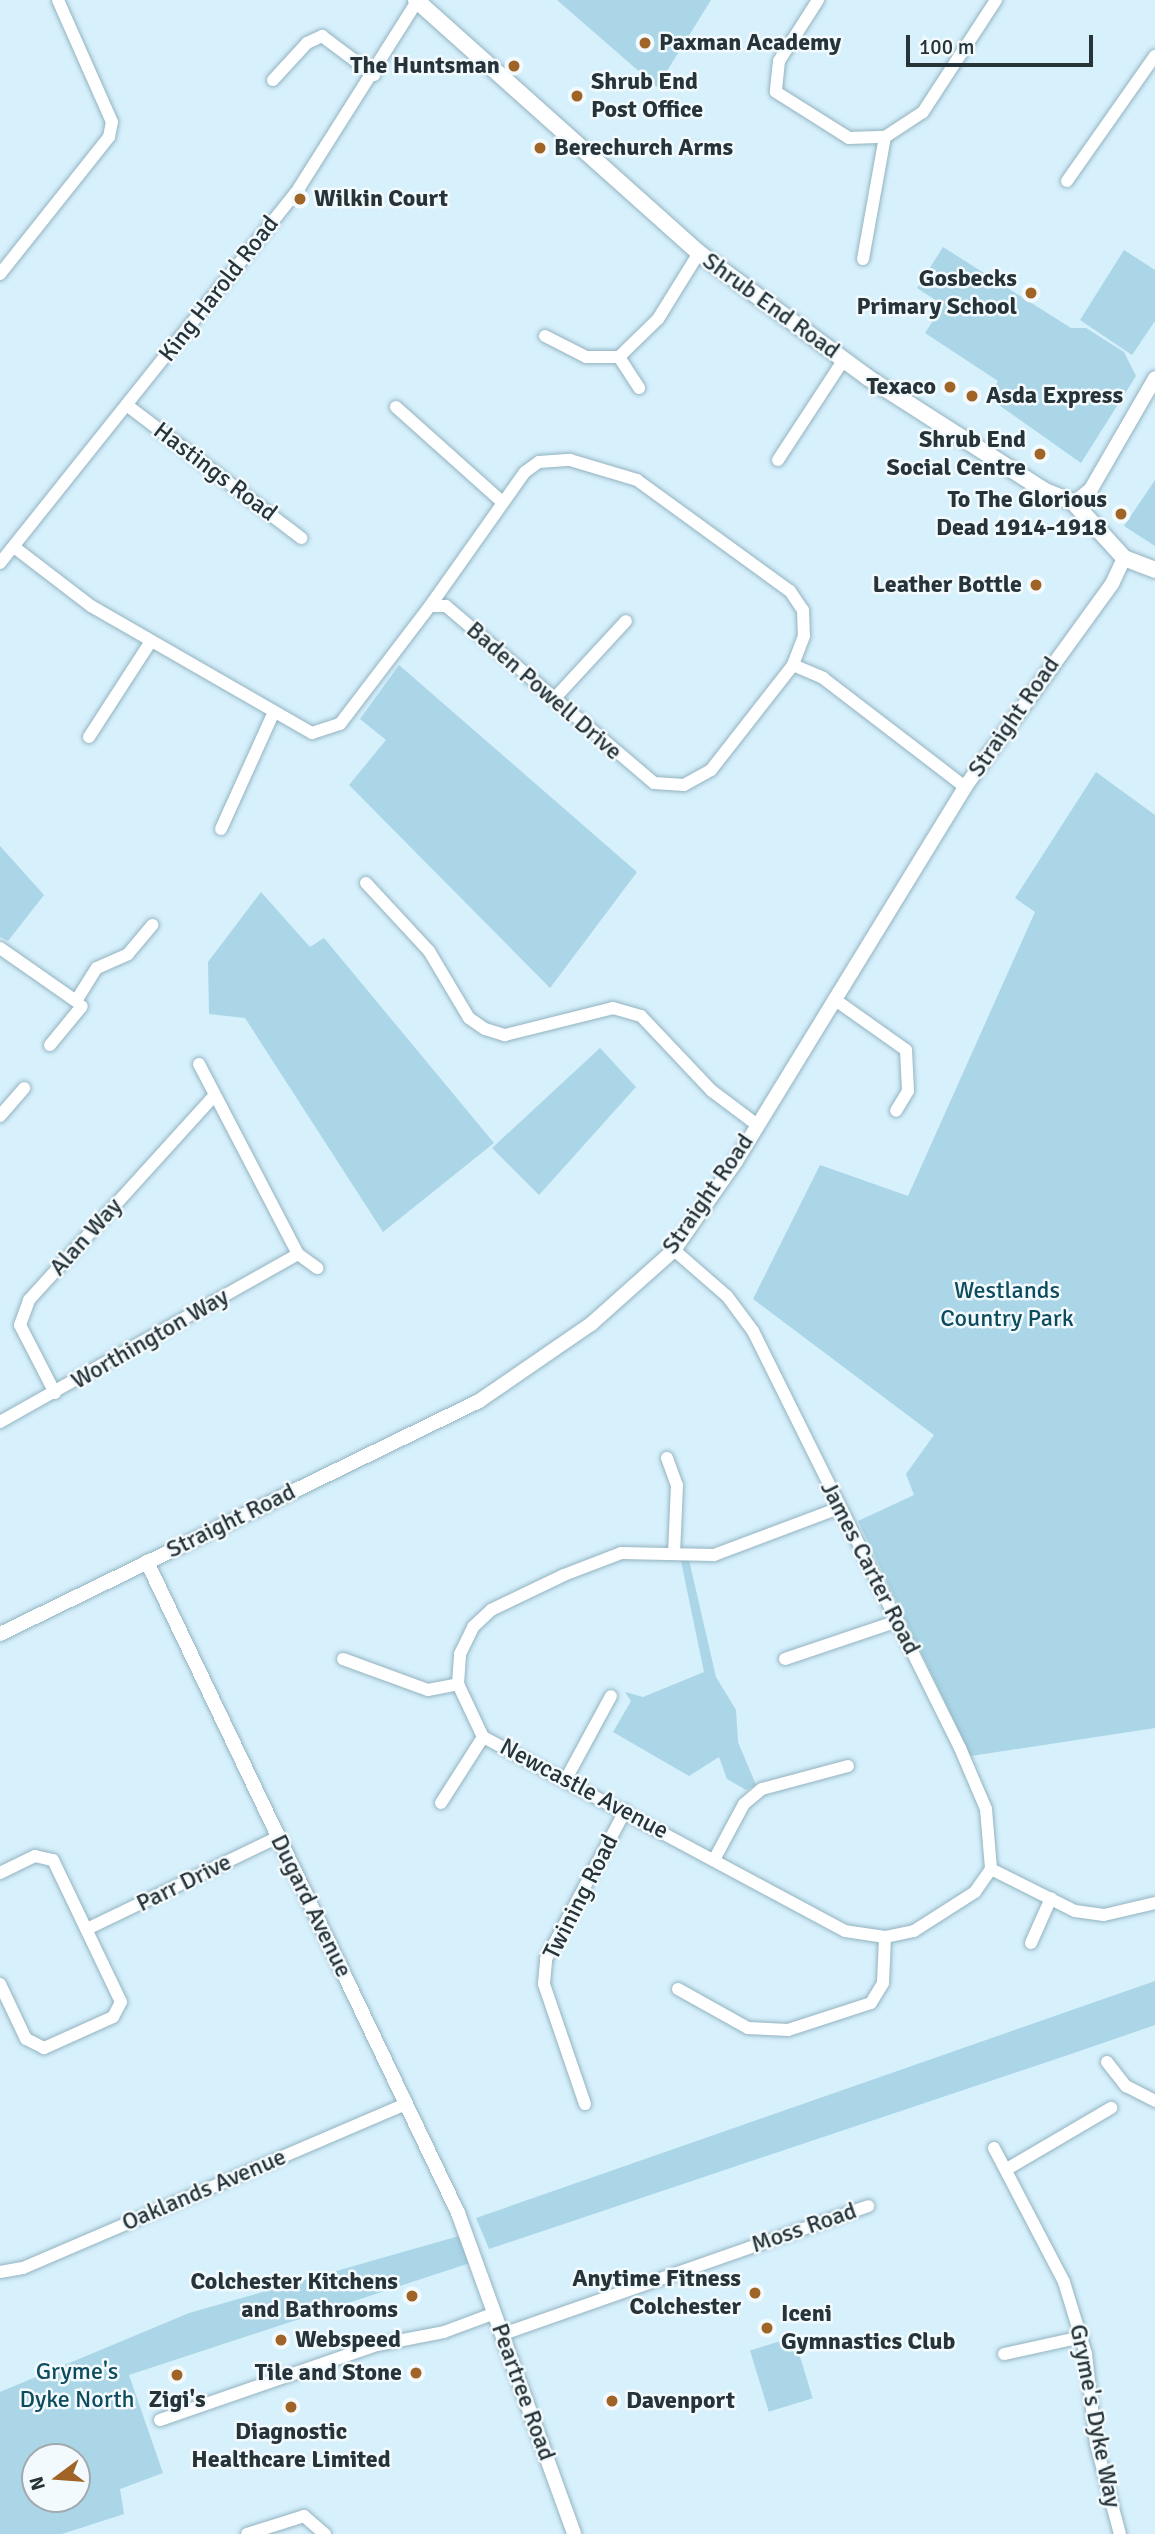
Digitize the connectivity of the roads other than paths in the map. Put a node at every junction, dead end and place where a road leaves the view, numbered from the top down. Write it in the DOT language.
graph roads {
  1 [pos="58,0"];
  2 [pos="416,0"];
  3 [pos="818,0"];
  4 [pos="996,0"];
  5 [pos="1155,57"];
  6 [pos="374,75"];
  7 [pos="273,80"];
  8 [pos="885,137"];
  9 [pos="1067,181"];
  10 [pos="699,253"];
  11 [pos="863,259"];
  12 [pos="0,274"];
  13 [pos="545,336"];
  14 [pos="619,357"];
  15 [pos="844,359"];
  16 [pos="1155,378"];
  17 [pos="639,388"];
  18 [pos="128,406"];
  19 [pos="396,407"];
  20 [pos="778,460"];
  21 [pos="501,501"];
  22 [pos="1074,503"];
  23 [pos="301,538"];
  24 [pos="14,547"];
  25 [pos="1124,558"];
  26 [pos="0,563"];
  27 [pos="1155,570"];
  28 [pos="430,606"];
  29 [pos="626,621"];
  30 [pos="151,640"];
  31 [pos="793,665"];
  32 [pos="554,699"];
  33 [pos="273,714"];
  34 [pos="89,737"];
  35 [pos="965,787"];
  36 [pos="221,829"];
  37 [pos="366,884"];
  38 [pos="152,925"];
  39 [pos="0,948"];
  40 [pos="834,999"];
  41 [pos="82,1007"];
  42 [pos="50,1045"];
  43 [pos="199,1065"];
  44 [pos="24,1088"];
  45 [pos="212,1098"];
  46 [pos="896,1111"];
  47 [pos="0,1116"];
  48 [pos="756,1124"];
  49 [pos="674,1250"];
  50 [pos="298,1254"];
  51 [pos="317,1268"];
  52 [pos="55,1393"];
  53 [pos="0,1422"];
  54 [pos="667,1458"];
  55 [pos="839,1508"];
  56 [pos="674,1553"];
  57 [pos="147,1562"];
  58 [pos="898,1621"];
  59 [pos="0,1634"];
  60 [pos="343,1659"];
  61 [pos="785,1659"];
  62 [pos="458,1684"];
  63 [pos="611,1696"];
  64 [pos="483,1737"];
  65 [pos="848,1766"];
  66 [pos="567,1777"];
  67 [pos="441,1803"];
  68 [pos="625,1811"];
  69 [pos="278,1837"];
  70 [pos="715,1858"];
  71 [pos="991,1869"];
  72 [pos="0,1873"];
  73 [pos="1051,1898"];
  74 [pos="1155,1903"];
  75 [pos="89,1928"];
  76 [pos="885,1937"];
  77 [pos="1031,1943"];
  78 [pos="0,1984"];
  79 [pos="678,1989"];
  80 [pos="1107,2062"];
  81 [pos="1155,2101"];
  82 [pos="406,2104"];
  83 [pos="585,2104"];
  84 [pos="1111,2108"];
  85 [pos="994,2148"];
  86 [pos="1007,2169"];
  87 [pos="868,2206"];
  88 [pos="474,2250"];
  89 [pos="0,2272"];
  90 [pos="495,2313"];
  91 [pos="503,2334"];
  92 [pos="1082,2337"];
  93 [pos="1004,2354"];
  94 [pos="160,2420"];
  95 [pos="247,2534"];
  96 [pos="325,2534"];
  97 [pos="574,2534"];
  98 [pos="1120,2534"];
  1 -- 12 [label="street"];
  2 -- 6 [label="street, King Harold Road"];
  2 -- 10 [label="main road, Shrub End Road"];
  3 -- 8 [label="street"];
  4 -- 8 [label="street"];
  5 -- 9 [label="street"];
  6 -- 7 [label="street"];
  6 -- 18 [label="street, King Harold Road"];
  8 -- 11 [label="street"];
  10 -- 14 [label="street"];
  10 -- 15 [label="main road, Shrub End Road"];
  13 -- 14 [label="street"];
  14 -- 17 [label="street"];
  15 -- 20 [label="street"];
  15 -- 22 [label="main road, Shrub End Road"];
  16 -- 22 [label="street"];
  18 -- 23 [label="street, Hastings Road"];
  18 -- 24 [label="street, King Harold Road"];
  19 -- 21 [label="street"];
  21 -- 28 [label="street, Baden Powell Drive"];
  21 -- 31 [label="street, Baden Powell Drive"];
  22 -- 25 [label="main road, Shrub End Road"];
  24 -- 26 [label="street, King Harold Road"];
  24 -- 30 [label="street"];
  25 -- 27 [label="main road, Shrub End Road"];
  25 -- 35 [label="street, Straight Road"];
  28 -- 32 [label="street, Baden Powell Drive"];
  28 -- 33 [label="street"];
  29 -- 32 [label="street"];
  30 -- 33 [label="street"];
  30 -- 34 [label="street"];
  31 -- 32 [label="street, Baden Powell Drive"];
  31 -- 35 [label="street"];
  33 -- 36 [label="street"];
  35 -- 40 [label="street, Straight Road"];
  37 -- 48 [label="street"];
  38 -- 41 [label="street"];
  39 -- 41 [label="street"];
  40 -- 46 [label="street"];
  40 -- 48 [label="street, Straight Road"];
  41 -- 42 [label="street"];
  43 -- 45 [label="street"];
  44 -- 47 [label="street"];
  45 -- 50 [label="street"];
  45 -- 52 [label="street, Alan Way"];
  48 -- 49 [label="street, Straight Road"];
  49 -- 55 [label="street, James Carter Road"];
  49 -- 57 [label="street, Straight Road"];
  50 -- 51 [label="street"];
  50 -- 52 [label="street, Worthington Way"];
  52 -- 53 [label="street, Worthington Way"];
  54 -- 56 [label="street"];
  55 -- 56 [label="street"];
  55 -- 58 [label="street, James Carter Road"];
  56 -- 62 [label="street"];
  57 -- 59 [label="street, Straight Road"];
  57 -- 69 [label="street, Dugard Avenue"];
  58 -- 61 [label="street"];
  58 -- 71 [label="street, James Carter Road"];
  60 -- 62 [label="street"];
  62 -- 64 [label="street, Newcastle Avenue"];
  63 -- 66 [label="street"];
  64 -- 66 [label="street, Newcastle Avenue"];
  64 -- 67 [label="street"];
  65 -- 70 [label="street"];
  66 -- 68 [label="street, Newcastle Avenue"];
  68 -- 70 [label="street, Newcastle Avenue"];
  68 -- 83 [label="street, Twining Road"];
  69 -- 75 [label="street, Parr Drive"];
  69 -- 82 [label="street, Dugard Avenue"];
  70 -- 76 [label="street, Newcastle Avenue"];
  71 -- 73 [label="street"];
  71 -- 76 [label="street, Newcastle Avenue"];
  72 -- 75 [label="street"];
  73 -- 74 [label="street"];
  73 -- 77 [label="street"];
  75 -- 78 [label="street"];
  76 -- 79 [label="street"];
  80 -- 81 [label="street"];
  82 -- 88 [label="street, Dugard Avenue"];
  82 -- 89 [label="street, Oaklands Avenue"];
  84 -- 86 [label="street"];
  85 -- 86 [label="street, Gryme's Dyke Way"];
  86 -- 92 [label="street, Gryme's Dyke Way"];
  87 -- 91 [label="street, Moss Road"];
  88 -- 90 [label="street, Peartree Road"];
  90 -- 91 [label="street, Peartree Road"];
  90 -- 94 [label="street"];
  91 -- 97 [label="street, Peartree Road"];
  92 -- 93 [label="street"];
  92 -- 98 [label="street, Gryme's Dyke Way"];
  95 -- 96 [label="street"];
}
